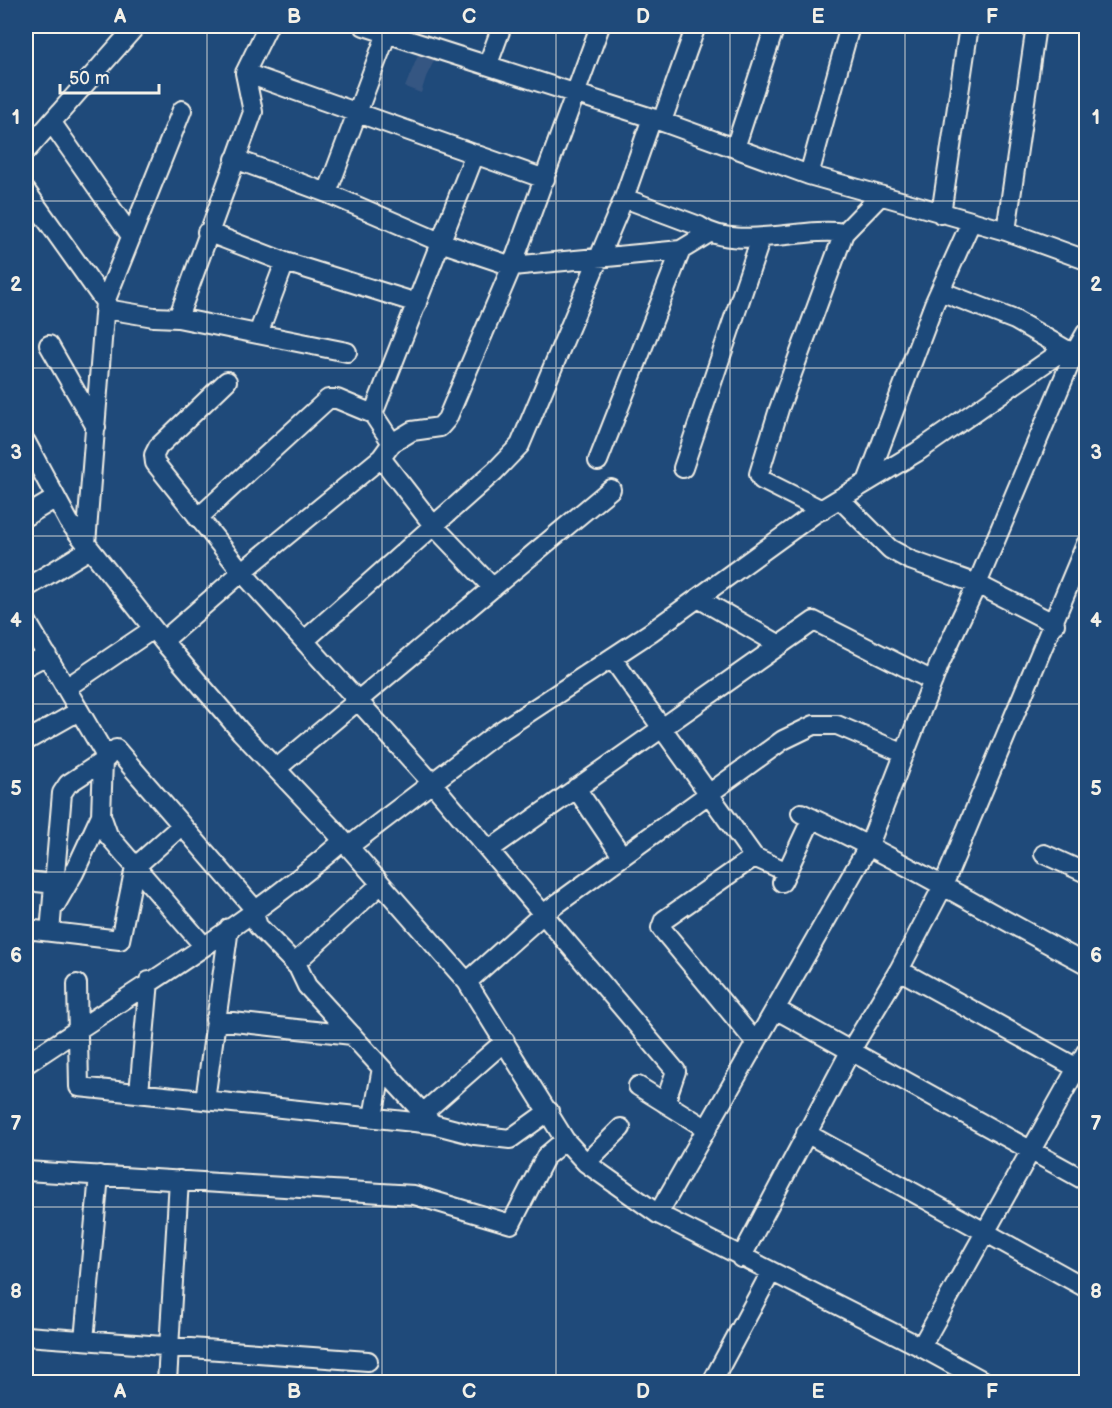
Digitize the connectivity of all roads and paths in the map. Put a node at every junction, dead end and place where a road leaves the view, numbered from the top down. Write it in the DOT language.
graph roads {
  1 [pos="136,26"];
  2 [pos="268,26"];
  3 [pos="364,26"];
  4 [pos="502,26"];
  5 [pos="600,26"];
  6 [pos="696,26"];
  7 [pos="775,26"];
  8 [pos="850,26"];
  9 [pos="969,26"];
  10 [pos="1036,26"];
  11 [pos="397,32"];
  12 [pos="488,64"];
  13 [pos="245,73"];
  14 [pos="577,93"];
  15 [pos="182,110"];
  16 [pos="357,111"];
  17 [pos="657,120"];
  18 [pos="52,123"];
  19 [pos="735,148"];
  20 [pos="26,151"];
  21 [pos="474,154"];
  22 [pos="235,159"];
  23 [pos="809,175"];
  24 [pos="545,179"];
  25 [pos="26,191"];
  26 [pos="327,193"];
  27 [pos="880,196"];
  28 [pos="624,198"];
  29 [pos="941,214"];
  30 [pos="971,222"];
  31 [pos="1006,231"];
  32 [pos="207,232"];
  33 [pos="709,233"];
  34 [pos="844,233"];
  35 [pos="131,236"];
  36 [pos="761,238"];
  37 [pos="440,243"];
  38 [pos="681,250"];
  39 [pos="599,258"];
  40 [pos="1086,261"];
  41 [pos="285,262"];
  42 [pos="512,266"];
  43 [pos="940,291"];
  44 [pos="417,303"];
  45 [pos="105,305"];
  46 [pos="178,318"];
  47 [pos="1086,333"];
  48 [pos="258,334"];
  49 [pos="49,345"];
  50 [pos="347,351"];
  51 [pos="1075,354"];
  52 [pos="227,381"];
  53 [pos="373,414"];
  54 [pos="96,427"];
  55 [pos="26,442"];
  56 [pos="392,442"];
  57 [pos="381,458"];
  58 [pos="598,461"];
  59 [pos="683,468"];
  60 [pos="867,482"];
  61 [pos="611,489"];
  62 [pos="56,498"];
  63 [pos="840,499"];
  64 [pos="822,510"];
  65 [pos="26,516"];
  66 [pos="198,518"];
  67 [pos="433,525"];
  68 [pos="1086,544"];
  69 [pos="88,546"];
  70 [pos="243,572"];
  71 [pos="977,584"];
  72 [pos="26,588"];
  73 [pos="493,588"];
  74 [pos="698,598"];
  75 [pos="26,620"];
  76 [pos="1055,624"];
  77 [pos="158,635"];
  78 [pos="304,642"];
  79 [pos="780,645"];
  80 [pos="47,656"];
  81 [pos="612,658"];
  82 [pos="26,666"];
  83 [pos="933,681"];
  84 [pos="66,688"];
  85 [pos="357,701"];
  86 [pos="79,711"];
  87 [pos="661,729"];
  88 [pos="26,741"];
  89 [pos="905,754"];
  90 [pos="105,760"];
  91 [pos="276,769"];
  92 [pos="432,783"];
  93 [pos="576,788"];
  94 [pos="706,794"];
  95 [pos="101,815"];
  96 [pos="182,825"];
  97 [pos="345,844"];
  98 [pos="869,845"];
  99 [pos="489,850"];
  100 [pos="1044,854"];
  101 [pos="622,856"];
  102 [pos="753,857"];
  103 [pos="135,867"];
  104 [pos="1086,873"];
  105 [pos="26,881"];
  106 [pos="56,884"];
  107 [pos="381,884"];
  108 [pos="942,888"];
  109 [pos="53,909"];
  110 [pos="254,912"];
  111 [pos="543,914"];
  112 [pos="229,928"];
  113 [pos="26,929"];
  114 [pos="50,932"];
  115 [pos="203,945"];
  116 [pos="295,963"];
  117 [pos="1086,964"];
  118 [pos="899,970"];
  119 [pos="149,981"];
  120 [pos="467,982"];
  121 [pos="77,984"];
  122 [pos="776,1009"];
  123 [pos="215,1020"];
  124 [pos="78,1029"];
  125 [pos="352,1035"];
  126 [pos="505,1041"];
  127 [pos="756,1043"];
  128 [pos="851,1050"];
  129 [pos="26,1064"];
  130 [pos="1083,1064"];
  131 [pos="382,1068"];
  132 [pos="638,1086"];
  133 [pos="139,1093"];
  134 [pos="205,1100"];
  135 [pos="665,1103"];
  136 [pos="549,1111"];
  137 [pos="373,1118"];
  138 [pos="428,1118"];
  139 [pos="621,1128"];
  140 [pos="707,1129"];
  141 [pos="806,1133"];
  142 [pos="565,1140"];
  143 [pos="1031,1151"];
  144 [pos="586,1163"];
  145 [pos="26,1171"];
  146 [pos="99,1175"];
  147 [pos="179,1180"];
  148 [pos="1086,1181"];
  149 [pos="658,1214"];
  150 [pos="986,1232"];
  151 [pos="741,1258"];
  152 [pos="771,1272"];
  153 [pos="1086,1288"];
  154 [pos="26,1336"];
  155 [pos="84,1340"];
  156 [pos="169,1346"];
  157 [pos="921,1347"];
  158 [pos="368,1360"];
  159 [pos="167,1383"];
  160 [pos="712,1383"];
  161 [pos="985,1383"];
  1 -- 18 [label="street"];
  2 -- 13 [label="street"];
  3 -- 11 [label="street"];
  4 -- 12 [label="street"];
  5 -- 14 [label="street"];
  6 -- 17 [label="street"];
  7 -- 19 [label="street"];
  8 -- 23 [label="street"];
  9 -- 29 [label="street"];
  10 -- 31 [label="street"];
  11 -- 12 [label="street"];
  11 -- 16 [label="street"];
  12 -- 14 [label="street"];
  13 -- 16 [label="street"];
  13 -- 22 [label="street"];
  14 -- 17 [label="street"];
  14 -- 24 [label="street"];
  15 -- 35 [label="street"];
  16 -- 21 [label="street"];
  16 -- 26 [label="street"];
  17 -- 19 [label="street"];
  17 -- 28 [label="street"];
  18 -- 20 [label="street"];
  18 -- 35 [label="street"];
  19 -- 23 [label="street"];
  21 -- 24 [label="street"];
  21 -- 37 [label="street"];
  22 -- 26 [label="street"];
  22 -- 32 [label="street"];
  23 -- 27 [label="street"];
  24 -- 42 [label="street"];
  25 -- 45 [label="street"];
  26 -- 37 [label="street"];
  27 -- 29 [label="street"];
  27 -- 34 [label="street"];
  28 -- 33 [label="street"];
  28 -- 39 [label="street"];
  29 -- 30 [label="street"];
  30 -- 31 [label="street"];
  30 -- 43 [label="street"];
  31 -- 40 [label="street"];
  32 -- 41 [label="street"];
  32 -- 46 [label="street"];
  33 -- 36 [label="street"];
  33 -- 38 [label="street"];
  34 -- 36 [label="street"];
  34 -- 64 [label="street"];
  35 -- 45 [label="street"];
  36 -- 59 [label="street"];
  37 -- 42 [label="street"];
  37 -- 44 [label="street"];
  38 -- 39 [label="street"];
  38 -- 58 [label="street"];
  39 -- 42 [label="street"];
  39 -- 67 [label="street"];
  41 -- 44 [label="street"];
  41 -- 48 [label="street"];
  42 -- 56 [label="street"];
  43 -- 51 [label="street"];
  43 -- 60 [label="street"];
  44 -- 53 [label="street"];
  45 -- 46 [label="street"];
  45 -- 54 [label="street"];
  46 -- 48 [label="street"];
  47 -- 51 [label="street"];
  48 -- 50 [label="street"];
  49 -- 54 [label="street"];
  51 -- 60 [label="street"];
  51 -- 71 [label="street"];
  52 -- 66 [label="street"];
  53 -- 56 [label="street"];
  53 -- 66 [label="street"];
  54 -- 69 [label="street"];
  55 -- 62 [label="street"];
  56 -- 57 [label="street"];
  57 -- 67 [label="street"];
  57 -- 70 [label="street"];
  60 -- 63 [label="street"];
  61 -- 73 [label="street"];
  62 -- 65 [label="street"];
  62 -- 69 [label="street"];
  63 -- 64 [label="street"];
  63 -- 71 [label="street"];
  64 -- 74 [label="street"];
  66 -- 70 [label="street"];
  67 -- 73 [label="street"];
  67 -- 78 [label="street"];
  68 -- 76 [label="street"];
  69 -- 72 [label="street"];
  69 -- 77 [label="street"];
  70 -- 77 [label="street"];
  70 -- 78 [label="street"];
  71 -- 76 [label="street"];
  71 -- 83 [label="street"];
  73 -- 85 [label="street"];
  74 -- 79 [label="street"];
  74 -- 81 [label="street"];
  75 -- 80 [label="street"];
  76 -- 108 [label="street"];
  77 -- 84 [label="street"];
  77 -- 91 [label="street"];
  78 -- 85 [label="street"];
  79 -- 83 [label="street"];
  79 -- 87 [label="street"];
  80 -- 82 [label="street"];
  80 -- 84 [label="street"];
  81 -- 87 [label="street"];
  81 -- 92 [label="street"];
  83 -- 89 [label="street"];
  84 -- 86 [label="street"];
  85 -- 91 [label="street"];
  85 -- 92 [label="street"];
  86 -- 88 [label="street"];
  86 -- 90 [label="street"];
  87 -- 93 [label="street"];
  87 -- 94 [label="street"];
  89 -- 94 [label="street"];
  89 -- 98 [label="street"];
  90 -- 95 [label="street"];
  90 -- 96 [label="street"];
  90 -- 106 [label="street"];
  91 -- 97 [label="street"];
  92 -- 97 [label="street"];
  92 -- 99 [label="street"];
  93 -- 99 [label="street"];
  93 -- 101 [label="street"];
  94 -- 101 [label="street"];
  94 -- 102 [label="street"];
  95 -- 103 [label="street"];
  95 -- 109 [label="street"];
  96 -- 103 [label="street"];
  96 -- 110 [label="street"];
  97 -- 107 [label="street"];
  97 -- 110 [label="street"];
  98 -- 102 [label="street"];
  98 -- 108 [label="street"];
  98 -- 122 [label="street"];
  99 -- 111 [label="street"];
  100 -- 104 [label="street"];
  101 -- 111 [label="street"];
  102 -- 127 [label="street"];
  103 -- 114 [label="street"];
  103 -- 115 [label="street"];
  105 -- 106 [label="street"];
  106 -- 109 [label="street"];
  107 -- 116 [label="street"];
  107 -- 120 [label="street"];
  108 -- 117 [label="street"];
  108 -- 118 [label="street"];
  109 -- 114 [label="street"];
  110 -- 112 [label="street"];
  110 -- 116 [label="street"];
  111 -- 120 [label="street"];
  111 -- 135 [label="street"];
  112 -- 115 [label="street"];
  112 -- 123 [label="street"];
  113 -- 114 [label="street"];
  115 -- 119 [label="street"];
  116 -- 125 [label="street"];
  118 -- 128 [label="street"];
  118 -- 130 [label="street"];
  119 -- 124 [label="street"];
  119 -- 133 [label="street"];
  120 -- 126 [label="street"];
  121 -- 124 [label="street"];
  122 -- 127 [label="street"];
  122 -- 128 [label="street"];
  123 -- 125 [label="street"];
  123 -- 134 [label="street"];
  124 -- 129 [label="street"];
  124 -- 133 [label="street"];
  125 -- 131 [label="street"];
  126 -- 136 [label="street"];
  126 -- 138 [label="street"];
  127 -- 140 [label="street"];
  128 -- 141 [label="street"];
  128 -- 143 [label="street"];
  130 -- 143 [label="street"];
  131 -- 137 [label="street"];
  131 -- 138 [label="street"];
  132 -- 135 [label="street"];
  133 -- 134 [label="street"];
  134 -- 137 [label="street"];
  135 -- 140 [label="street"];
  136 -- 138 [label="street"];
  136 -- 142 [label="street"];
  137 -- 138 [label="street"];
  139 -- 144 [label="street"];
  140 -- 149 [label="street"];
  141 -- 150 [label="street"];
  141 -- 151 [label="street"];
  142 -- 144 [label="street"];
  142 -- 147 [label="street"];
  143 -- 148 [label="street"];
  143 -- 150 [label="street"];
  144 -- 149 [label="street"];
  145 -- 146 [label="street"];
  146 -- 147 [label="street"];
  146 -- 155 [label="street"];
  147 -- 156 [label="street"];
  149 -- 151 [label="street"];
  150 -- 153 [label="street"];
  150 -- 157 [label="street"];
  151 -- 152 [label="street"];
  152 -- 157 [label="street"];
  152 -- 160 [label="street"];
  154 -- 155 [label="street"];
  155 -- 156 [label="street"];
  156 -- 158 [label="street"];
  156 -- 159 [label="street"];
  157 -- 161 [label="street"];
}
